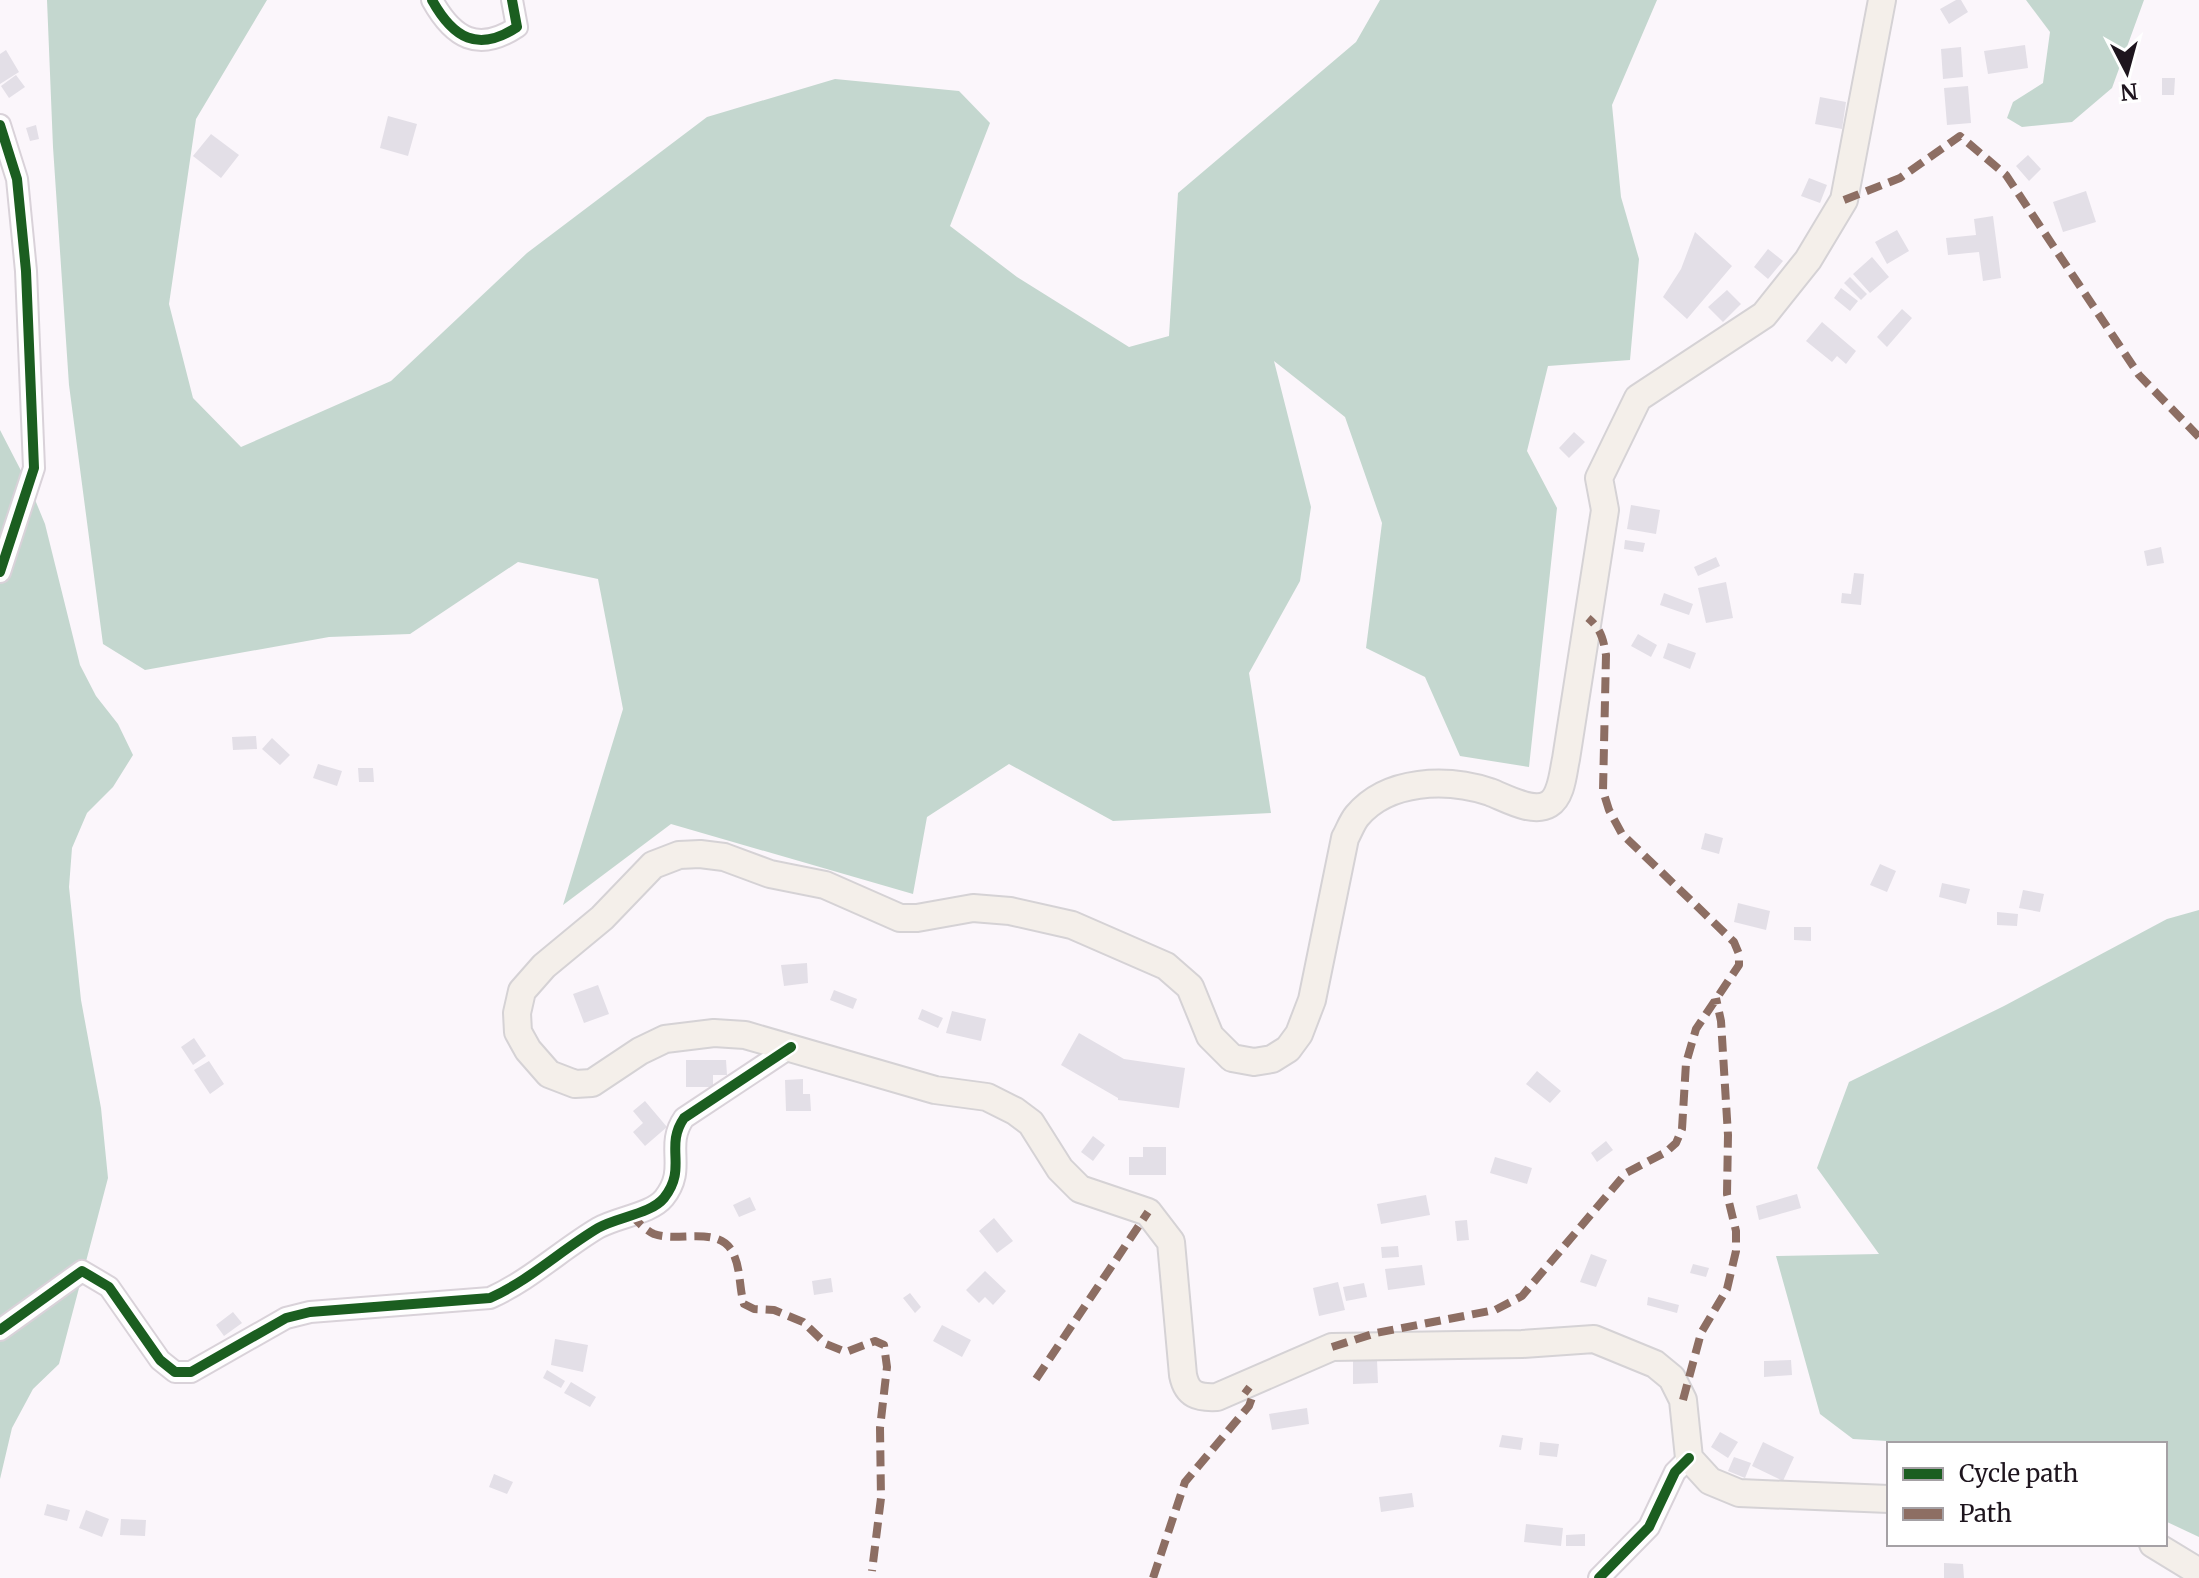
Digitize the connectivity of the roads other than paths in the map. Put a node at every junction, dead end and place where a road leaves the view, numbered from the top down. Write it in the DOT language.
graph roads {
  1 [pos="432,0"];
  2 [pos="512,0"];
  3 [pos="1882,0"];
  4 [pos="0,125"];
  5 [pos="0,572"];
  6 [pos="791,1047"];
  7 [pos="0,1330"];
  8 [pos="1689,1458"];
  9 [pos="1887,1499"];
  10 [pos="2156,1546"];
  11 [pos="2199,1572"];
  12 [pos="1599,1578"];
  1 -- 2 [label="street"];
  3 -- 6 [label="main road"];
  4 -- 5 [label="street"];
  6 -- 7 [label="street"];
  6 -- 8 [label="main road"];
  8 -- 9 [label="main road"];
  8 -- 12 [label="street"];
  10 -- 11 [label="main road"];
}
